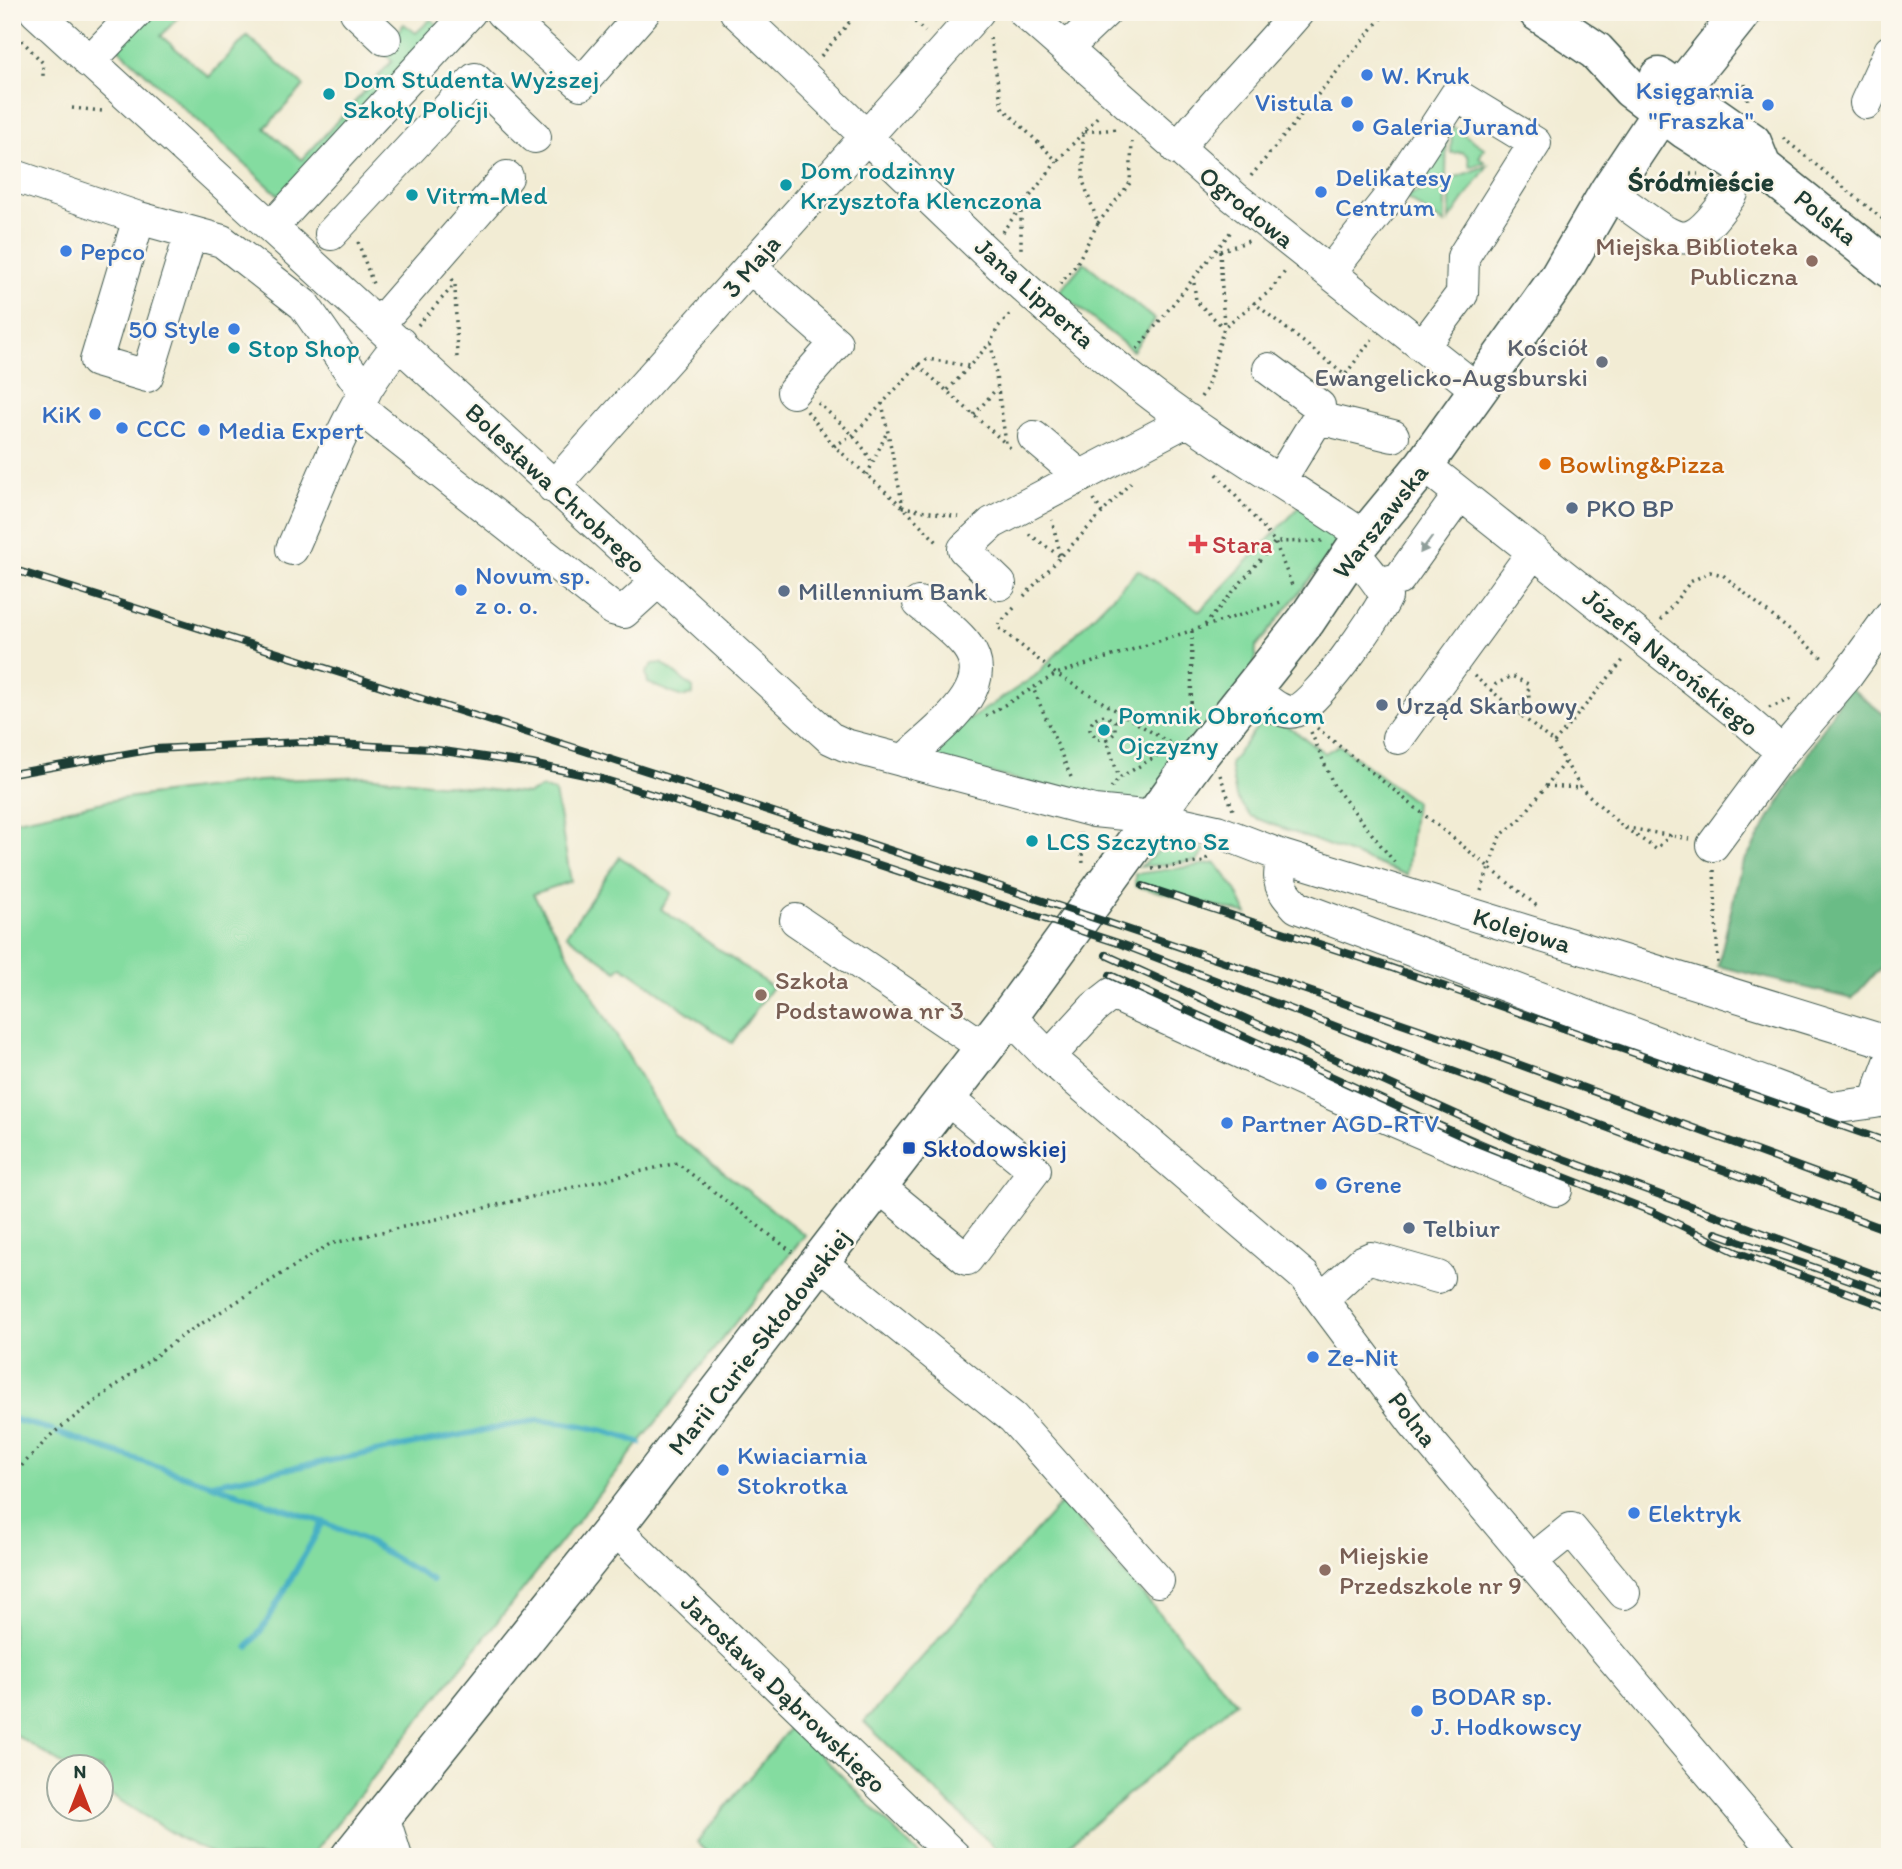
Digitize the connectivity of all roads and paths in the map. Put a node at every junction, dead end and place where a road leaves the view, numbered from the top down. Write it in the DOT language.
graph roads {
  1 [pos="36,12"];
  2 [pos="137,12"];
  3 [pos="356,12"];
  4 [pos="470,12"];
  5 [pos="501,12"];
  6 [pos="644,12"];
  7 [pos="736,12"];
  8 [pos="838,12"];
  9 [pos="858,12"];
  10 [pos="1024,12"];
  11 [pos="1105,12"];
  12 [pos="1298,12"];
  13 [pos="1386,12"];
  14 [pos="1538,12"];
  15 [pos="1758,12"];
  16 [pos="983,19"];
  17 [pos="849,22"];
  18 [pos="1733,24"];
  19 [pos="12,30"];
  20 [pos="385,39"];
  21 [pos="1066,49"];
  22 [pos="1596,51"];
  23 [pos="1890,51"];
  24 [pos="816,61"];
  25 [pos="89,62"];
  26 [pos="1644,67"];
  27 [pos="416,69"];
  28 [pos="43,79"];
  29 [pos="1745,84"];
  30 [pos="1119,95"];
  31 [pos="452,103"];
  32 [pos="1866,103"];
  33 [pos="1682,109"];
  34 [pos="1749,111"];
  35 [pos="1143,127"];
  36 [pos="1083,131"];
  37 [pos="865,136"];
  38 [pos="536,137"];
  39 [pos="1177,149"];
  40 [pos="1772,152"];
  41 [pos="1057,161"];
  42 [pos="12,174"];
  43 [pos="1683,174"];
  44 [pos="1704,174"];
  45 [pos="320,175"];
  46 [pos="507,177"];
  47 [pos="1731,193"];
  48 [pos="1241,202"];
  49 [pos="1021,208"];
  50 [pos="1609,208"];
  51 [pos="139,218"];
  52 [pos="345,218"];
  53 [pos="1098,223"];
  54 [pos="1890,225"];
  55 [pos="272,227"];
  56 [pos="1276,232"];
  57 [pos="191,233"];
  58 [pos="996,239"];
  59 [pos="1217,252"];
  60 [pos="1302,252"];
  61 [pos="1021,255"];
  62 [pos="437,257"];
  63 [pos="750,267"];
  64 [pos="1890,269"];
  65 [pos="1330,272"];
  66 [pos="1194,281"];
  67 [pos="455,284"];
  68 [pos="1253,302"];
  69 [pos="1030,306"];
  70 [pos="387,318"];
  71 [pos="1386,319"];
  72 [pos="1224,327"];
  73 [pos="991,342"];
  74 [pos="1423,346"];
  75 [pos="449,361"];
  76 [pos="918,365"];
  77 [pos="969,366"];
  78 [pos="1121,369"];
  79 [pos="1269,369"];
  80 [pos="998,388"];
  81 [pos="796,389"];
  82 [pos="948,390"];
  83 [pos="1478,390"];
  84 [pos="1153,395"];
  85 [pos="361,399"];
  86 [pos="882,403"];
  87 [pos="974,415"];
  88 [pos="1318,418"];
  89 [pos="1188,420"];
  90 [pos="888,430"];
  91 [pos="853,435"];
  92 [pos="1393,436"];
  93 [pos="1153,437"];
  94 [pos="1018,444"];
  95 [pos="834,446"];
  96 [pos="872,464"];
  97 [pos="1424,465"];
  98 [pos="867,475"];
  99 [pos="1080,476"];
  100 [pos="1136,476"];
  101 [pos="1280,480"];
  102 [pos="552,487"];
  103 [pos="1046,494"];
  104 [pos="1460,494"];
  105 [pos="903,507"];
  106 [pos="998,520"];
  107 [pos="1254,520"];
  108 [pos="1275,542"];
  109 [pos="1349,543"];
  110 [pos="292,549"];
  111 [pos="964,549"];
  112 [pos="1534,551"];
  113 [pos="1061,557"];
  114 [pos="657,582"];
  115 [pos="1381,583"];
  116 [pos="1000,584"];
  117 [pos="919,603"];
  118 [pos="1890,616"];
  119 [pos="1205,626"];
  120 [pos="1192,630"];
  121 [pos="1637,647"];
  122 [pos="1456,660"];
  123 [pos="1056,674"];
  124 [pos="1846,677"];
  125 [pos="1253,689"];
  126 [pos="1491,691"];
  127 [pos="1520,716"];
  128 [pos="1191,720"];
  129 [pos="1398,738"];
  130 [pos="1107,740"];
  131 [pos="1554,743"];
  132 [pos="1782,751"];
  133 [pos="1566,760"];
  134 [pos="904,761"];
  135 [pos="1060,778"];
  136 [pos="1119,778"];
  137 [pos="1546,786"];
  138 [pos="1101,788"];
  139 [pos="1581,788"];
  140 [pos="1154,817"];
  141 [pos="1623,827"];
  142 [pos="1672,834"];
  143 [pos="1713,845"];
  144 [pos="1212,850"];
  145 [pos="1282,856"];
  146 [pos="1398,867"];
  147 [pos="1490,867"];
  148 [pos="1141,870"];
  149 [pos="1478,901"];
  150 [pos="1547,914"];
  151 [pos="796,920"];
  152 [pos="1718,977"];
  153 [pos="1009,1016"];
  154 [pos="1890,1043"];
  155 [pos="985,1048"];
  156 [pos="1049,1057"];
  157 [pos="1890,1062"];
  158 [pos="946,1098"];
  159 [pos="878,1186"];
  160 [pos="1556,1190"];
  161 [pos="809,1259"];
  162 [pos="1438,1277"];
  163 [pos="1323,1298"];
  164 [pos="12,1476"];
  165 [pos="614,1528"];
  166 [pos="1530,1562"];
  167 [pos="1158,1581"];
  168 [pos="1625,1593"];
  169 [pos="383,1816"];
  170 [pos="350,1857"];
  171 [pos="396,1857"];
  172 [pos="955,1857"];
  173 [pos="1781,1857"];
  1 -- 25 [label="street, Bolesława Chrobrego"];
  2 -- 25 [label="street"];
  3 -- 20 [label="street"];
  4 -- 27 [label="street"];
  5 -- 6 [label="street"];
  7 -- 37 [label="street, Jana Lipperta"];
  8 -- 17 [label="path"];
  9 -- 17 [label="path"];
  10 -- 21 [label="street, Ogrodowa"];
  11 -- 21 [label="street"];
  12 -- 39 [label="street"];
  13 -- 48 [label="path"];
  14 -- 22 [label="main road"];
  15 -- 33 [label="main road"];
  16 -- 37 [label="street, 3 Maja"];
  16 -- 41 [label="path"];
  17 -- 24 [label="path"];
  18 -- 26 [label="main road"];
  18 -- 33 [label="main road"];
  19 -- 28 [label="path"];
  21 -- 30 [label="street, Ogrodowa"];
  22 -- 26 [label="main road"];
  22 -- 33 [label="main road"];
  23 -- 32 [label="street"];
  25 -- 55 [label="street, Bolesława Chrobrego"];
  26 -- 33 [label="main road"];
  27 -- 31 [label="street"];
  27 -- 45 [label="street"];
  29 -- 34 [label="path"];
  30 -- 35 [label="street, Ogrodowa"];
  30 -- 36 [label="path"];
  31 -- 38 [label="street"];
  31 -- 52 [label="street"];
  33 -- 40 [label="main road, Polska"];
  33 -- 50 [label="main road, Warszawska"];
  35 -- 36 [label="path"];
  35 -- 39 [label="street, Ogrodowa"];
  35 -- 53 [label="path"];
  36 -- 41 [label="path"];
  36 -- 53 [label="path"];
  37 -- 63 [label="street, 3 Maja"];
  37 -- 69 [label="street, Jana Lipperta"];
  39 -- 48 [label="street, Ogrodowa"];
  40 -- 54 [label="path"];
  40 -- 64 [label="main road, Polska"];
  41 -- 49 [label="path"];
  42 -- 51 [label="street"];
  43 -- 44 [label="path"];
  45 -- 52 [label="street"];
  45 -- 55 [label="street"];
  46 -- 62 [label="street"];
  47 -- 50 [label="street"];
  48 -- 56 [label="street, Ogrodowa"];
  48 -- 59 [label="path"];
  49 -- 58 [label="path"];
  49 -- 61 [label="path"];
  50 -- 83 [label="main road, Warszawska"];
  51 -- 57 [label="street"];
  51 -- 57 [label="street"];
  52 -- 70 [label="path"];
  53 -- 69 [label="path"];
  55 -- 70 [label="street, Bolesława Chrobrego"];
  56 -- 59 [label="path"];
  56 -- 60 [label="street, Ogrodowa"];
  57 -- 85 [label="street"];
  59 -- 66 [label="path"];
  59 -- 72 [label="path"];
  60 -- 65 [label="street, Ogrodowa"];
  60 -- 68 [label="path"];
  62 -- 67 [label="path"];
  62 -- 70 [label="street"];
  63 -- 81 [label="street"];
  63 -- 102 [label="street, 3 Maja"];
  65 -- 71 [label="street, Ogrodowa"];
  65 -- 74 [label="street"];
  66 -- 72 [label="path"];
  66 -- 78 [label="path"];
  67 -- 70 [label="path"];
  67 -- 75 [label="path"];
  68 -- 71 [label="path"];
  68 -- 72 [label="path"];
  69 -- 73 [label="path"];
  69 -- 78 [label="street, Jana Lipperta"];
  70 -- 85 [label="street"];
  70 -- 102 [label="street, Bolesława Chrobrego"];
  71 -- 74 [label="street, Ogrodowa"];
  72 -- 89 [label="path"];
  73 -- 77 [label="path"];
  73 -- 80 [label="path"];
  74 -- 83 [label="street, Ogrodowa"];
  76 -- 77 [label="path"];
  76 -- 82 [label="path"];
  76 -- 86 [label="path"];
  77 -- 82 [label="path"];
  78 -- 84 [label="street, Jana Lipperta"];
  79 -- 88 [label="street"];
  80 -- 87 [label="path"];
  80 -- 94 [label="path"];
  81 -- 91 [label="path"];
  81 -- 95 [label="path"];
  82 -- 87 [label="path"];
  83 -- 97 [label="main road, Warszawska"];
  84 -- 89 [label="street, Jana Lipperta"];
  84 -- 93 [label="street"];
  85 -- 110 [label="street"];
  85 -- 114 [label="street"];
  86 -- 90 [label="path"];
  86 -- 91 [label="path"];
  87 -- 94 [label="path"];
  88 -- 92 [label="street"];
  88 -- 101 [label="street"];
  89 -- 93 [label="street"];
  89 -- 101 [label="street, Jana Lipperta"];
  90 -- 96 [label="path"];
  90 -- 105 [label="path"];
  91 -- 95 [label="path"];
  91 -- 96 [label="path"];
  93 -- 99 [label="street"];
  94 -- 99 [label="street"];
  95 -- 98 [label="path"];
  96 -- 98 [label="path"];
  97 -- 104 [label="street, Józefa Narońskiego"];
  97 -- 109 [label="main road, Warszawska"];
  98 -- 105 [label="path"];
  99 -- 103 [label="street"];
  100 -- 113 [label="path"];
  101 -- 109 [label="street, Jana Lipperta"];
  102 -- 114 [label="street, Bolesława Chrobrego"];
  103 -- 106 [label="street"];
  103 -- 113 [label="path"];
  104 -- 112 [label="street, Józefa Narońskiego"];
  104 -- 115 [label="street, one-way"];
  105 -- 106 [label="path"];
  105 -- 111 [label="path"];
  106 -- 111 [label="street"];
  106 -- 113 [label="path"];
  107 -- 108 [label="path"];
  108 -- 109 [label="path"];
  108 -- 119 [label="path"];
  108 -- 119 [label="path"];
  109 -- 115 [label="street, Jana Lipperta"];
  109 -- 125 [label="main road, Warszawska"];
  111 -- 116 [label="street"];
  112 -- 121 [label="street, Józefa Narońskiego"];
  112 -- 122 [label="street"];
  113 -- 123 [label="path"];
  114 -- 134 [label="street, Bolesława Chrobrego"];
  115 -- 125 [label="street"];
  117 -- 134 [label="street"];
  118 -- 124 [label="street, Józefa Narońskiego"];
  119 -- 120 [label="path"];
  120 -- 123 [label="path"];
  120 -- 128 [label="path"];
  121 -- 124 [label="path"];
  121 -- 131 [label="path"];
  121 -- 132 [label="street, Józefa Narońskiego"];
  122 -- 126 [label="path"];
  122 -- 129 [label="street"];
  123 -- 135 [label="path"];
  123 -- 136 [label="path"];
  124 -- 132 [label="street, Józefa Narońskiego"];
  125 -- 140 [label="main road, Warszawska"];
  126 -- 127 [label="path"];
  126 -- 127 [label="path"];
  127 -- 131 [label="path"];
  130 -- 130 [label="path"];
  130 -- 136 [label="path"];
  131 -- 133 [label="path"];
  132 -- 143 [label="street"];
  133 -- 137 [label="path"];
  133 -- 139 [label="path"];
  134 -- 140 [label="street, Bolesława Chrobrego"];
  136 -- 138 [label="path"];
  137 -- 139 [label="path"];
  137 -- 147 [label="path"];
  139 -- 141 [label="path"];
  140 -- 145 [label="street, Kolejowa"];
  140 -- 153 [label="main road, Marii Curie-Skłodowskiej"];
  141 -- 142 [label="path"];
  141 -- 142 [label="path"];
  142 -- 143 [label="path"];
  143 -- 152 [label="path"];
  144 -- 148 [label="path"];
  145 -- 154 [label="street, Kolejowa"];
  145 -- 157 [label="street"];
  146 -- 147 [label="path"];
  147 -- 149 [label="path"];
  147 -- 150 [label="path"];
  151 -- 155 [label="street"];
  153 -- 155 [label="main road, Marii Curie-Skłodowskiej"];
  153 -- 156 [label="street, Polna"];
  155 -- 158 [label="main road, Marii Curie-Skłodowskiej"];
  156 -- 160 [label="street"];
  156 -- 163 [label="street, Polna"];
  158 -- 159 [label="main road, Marii Curie-Skłodowskiej"];
  158 -- 159 [label="street"];
  159 -- 161 [label="main road, Marii Curie-Skłodowskiej"];
  161 -- 164 [label="path"];
  161 -- 165 [label="main road, Marii Curie-Skłodowskiej"];
  161 -- 167 [label="street"];
  162 -- 163 [label="street"];
  163 -- 166 [label="street, Polna"];
  165 -- 169 [label="main road, Marii Curie-Skłodowskiej"];
  165 -- 172 [label="street, Jarosława Dąbrowskiego"];
  166 -- 168 [label="street"];
  166 -- 173 [label="street, Polna"];
  169 -- 170 [label="main road, Marii Curie-Skłodowskiej"];
  169 -- 171 [label="street"];
}
